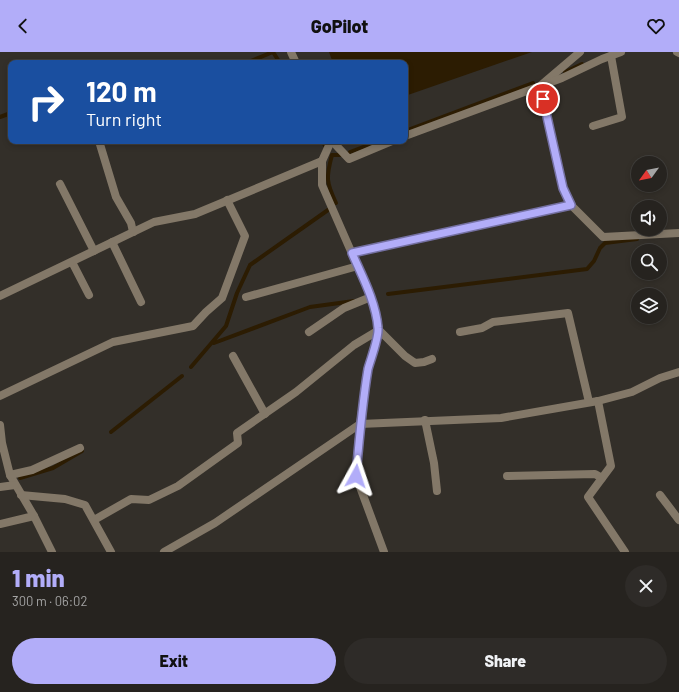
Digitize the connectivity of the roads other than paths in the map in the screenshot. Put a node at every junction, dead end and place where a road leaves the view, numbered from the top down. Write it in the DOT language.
graph roads {
  1 [pos="580,52"];
  2 [pos="621,52"];
  3 [pos="610,56"];
  4 [pos="540,86"];
  5 [pos="593,126"];
  6 [pos="408,135"];
  7 [pos="100,144"];
  8 [pos="385,144"];
  9 [pos="329,145"];
  10 [pos="322,161"];
  11 [pos="60,184"];
  12 [pos="227,200"];
  13 [pos="571,205"];
  14 [pos="133,232"];
  15 [pos="679,233"];
  16 [pos="112,242"];
  17 [pos="94,251"];
  18 [pos="352,253"];
  19 [pos="72,262"];
  20 [pos="358,266"];
  21 [pos="89,295"];
  22 [pos="0,296"];
  23 [pos="246,297"];
  24 [pos="371,297"];
  25 [pos="141,302"];
  26 [pos="379,330"];
  27 [pos="309,332"];
  28 [pos="460,332"];
  29 [pos="233,356"];
  30 [pos="432,359"];
  31 [pos="679,372"];
  32 [pos="0,396"];
  33 [pos="593,401"];
  34 [pos="265,414"];
  35 [pos="425,420"];
  36 [pos="360,424"];
  37 [pos="0,425"];
  38 [pos="80,448"];
  39 [pos="10,475"];
  40 [pos="507,476"];
  41 [pos="602,478"];
  42 [pos="15,485"];
  43 [pos="0,487"];
  44 [pos="437,491"];
  45 [pos="21,495"];
  46 [pos="660,495"];
  47 [pos="34,516"];
  48 [pos="94,520"];
  49 [pos="679,520"];
  50 [pos="0,524"];
  51 [pos="52,552"];
  52 [pos="110,552"];
  53 [pos="164,552"];
  54 [pos="384,552"];
  55 [pos="625,552"];
  1 -- 4 [label="street"];
  2 -- 3 [label="street"];
  3 -- 4 [label="street"];
  3 -- 5 [label="street"];
  4 -- 6 [label="street"];
  4 -- 13 [label="street"];
  7 -- 14 [label="street"];
  8 -- 9 [label="street"];
  9 -- 10 [label="street"];
  10 -- 12 [label="street"];
  10 -- 18 [label="street"];
  11 -- 17 [label="street"];
  12 -- 14 [label="street"];
  12 -- 32 [label="street"];
  13 -- 15 [label="street"];
  13 -- 18 [label="street"];
  14 -- 16 [label="street"];
  16 -- 17 [label="street"];
  16 -- 25 [label="street"];
  17 -- 19 [label="street"];
  18 -- 20 [label="street"];
  19 -- 21 [label="street"];
  19 -- 22 [label="street"];
  20 -- 23 [label="street"];
  20 -- 24 [label="street"];
  24 -- 26 [label="street"];
  24 -- 27 [label="street"];
  26 -- 30 [label="street"];
  26 -- 34 [label="street"];
  26 -- 36 [label="street"];
  28 -- 33 [label="street"];
  29 -- 34 [label="street"];
  31 -- 33 [label="street"];
  33 -- 35 [label="street"];
  33 -- 41 [label="street"];
  34 -- 48 [label="street"];
  35 -- 36 [label="street"];
  35 -- 44 [label="street"];
  36 -- 53 [label="street"];
  36 -- 54 [label="street"];
  37 -- 39 [label="street"];
  38 -- 39 [label="street"];
  39 -- 42 [label="street"];
  40 -- 41 [label="street"];
  41 -- 55 [label="street"];
  42 -- 43 [label="street"];
  42 -- 45 [label="street"];
  45 -- 47 [label="street"];
  45 -- 48 [label="street"];
  46 -- 49 [label="street"];
  47 -- 50 [label="street"];
  47 -- 51 [label="street"];
  48 -- 52 [label="street"];
}
